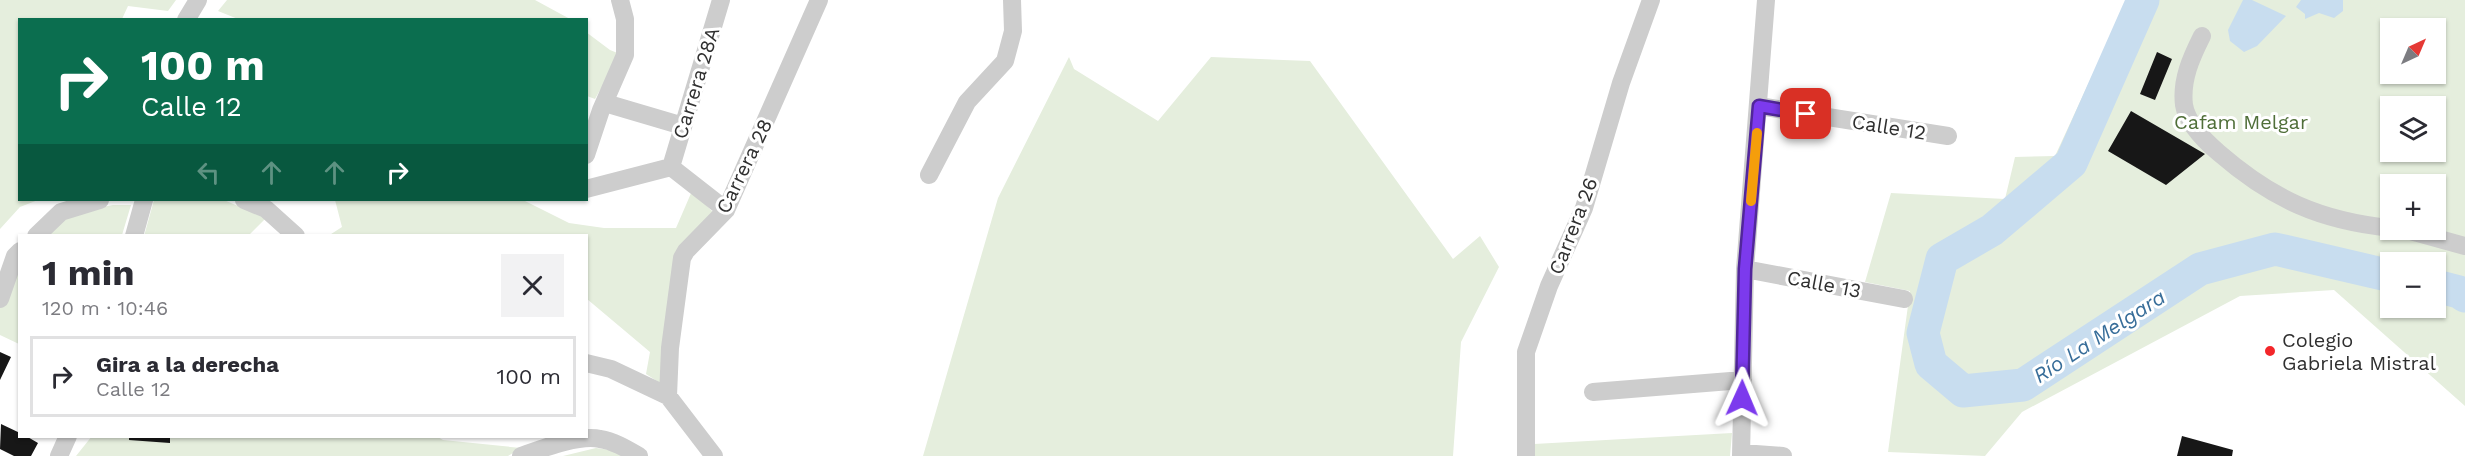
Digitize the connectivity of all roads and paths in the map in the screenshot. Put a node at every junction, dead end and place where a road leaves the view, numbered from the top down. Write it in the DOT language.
graph roads {
  1 [pos="198,0"];
  2 [pos="620,0"];
  3 [pos="721,0"];
  4 [pos="819,0"];
  5 [pos="1012,0"];
  6 [pos="1651,0"];
  7 [pos="1766,0"];
  8 [pos="187,18"];
  9 [pos="2202,36"];
  10 [pos="605,103"];
  11 [pos="1759,106"];
  12 [pos="683,126"];
  13 [pos="1948,136"];
  14 [pos="588,150"];
  15 [pos="671,167"];
  16 [pos="929,175"];
  17 [pos="588,188"];
  18 [pos="97,201"];
  19 [pos="144,201"];
  20 [pos="246,201"];
  21 [pos="726,210"];
  22 [pos="2380,227"];
  23 [pos="38,234"];
  24 [pos="135,234"];
  25 [pos="294,234"];
  26 [pos="2443,240"];
  27 [pos="2465,246"];
  28 [pos="18,253"];
  29 [pos="1745,269"];
  30 [pos="0,299"];
  31 [pos="1904,299"];
  32 [pos="588,363"];
  33 [pos="1743,380"];
  34 [pos="1593,392"];
  35 [pos="668,396"];
  36 [pos="67,438"];
  37 [pos="1741,454"];
  38 [pos="59,456"];
  39 [pos="521,456"];
  40 [pos="639,456"];
  41 [pos="714,456"];
  42 [pos="1526,456"];
  43 [pos="1783,456"];
  1 -- 8 [label="street"];
  2 -- 10 [label="street"];
  3 -- 12 [label="street, Carrera 28A"];
  4 -- 21 [label="street, Carrera 28"];
  5 -- 16 [label="street"];
  6 -- 42 [label="street, Carrera 26"];
  7 -- 11 [label="street"];
  9 -- 22 [label="street"];
  10 -- 12 [label="street"];
  10 -- 14 [label="street"];
  11 -- 13 [label="street, Calle 12"];
  11 -- 29 [label="street"];
  12 -- 15 [label="street, Carrera 28A"];
  15 -- 17 [label="street"];
  15 -- 21 [label="street"];
  18 -- 23 [label="street"];
  19 -- 24 [label="street"];
  20 -- 25 [label="street"];
  21 -- 35 [label="street, Carrera 28"];
  26 -- 27 [label="street"];
  28 -- 30 [label="street"];
  29 -- 31 [label="street, Calle 13"];
  29 -- 33 [label="street"];
  32 -- 35 [label="street"];
  33 -- 34 [label="street"];
  33 -- 37 [label="street"];
  35 -- 41 [label="street"];
  36 -- 38 [label="street"];
  37 -- 43 [label="street"];
  39 -- 40 [label="street"];
}
